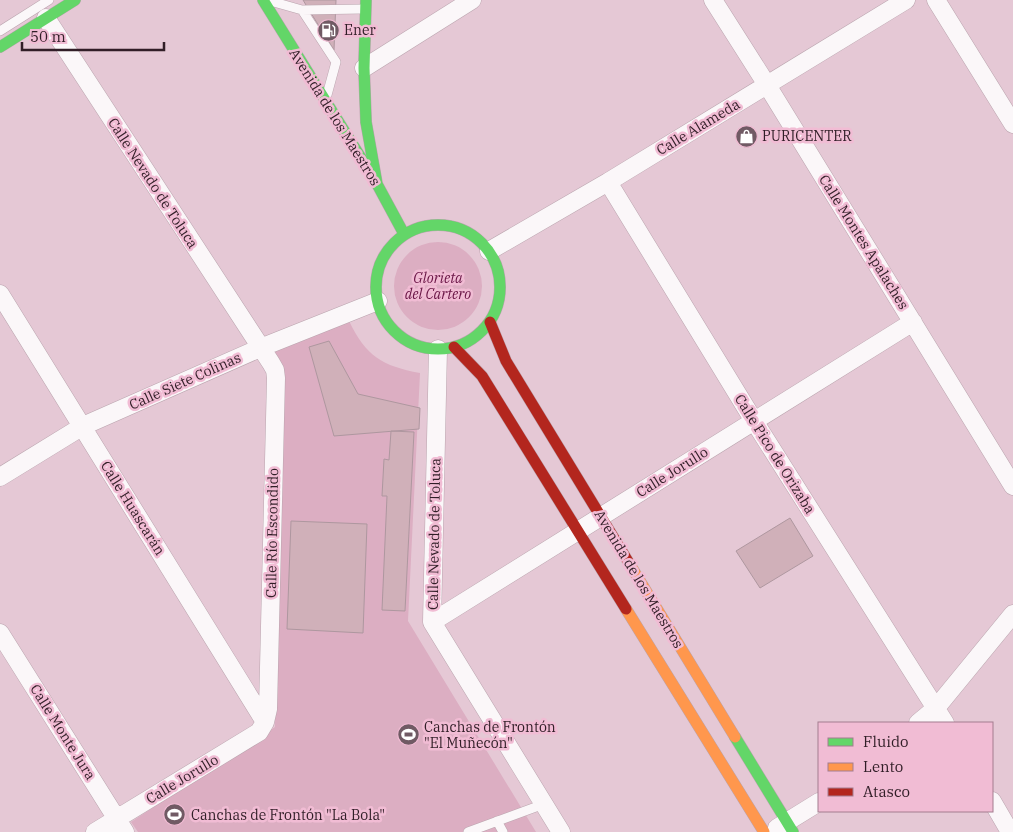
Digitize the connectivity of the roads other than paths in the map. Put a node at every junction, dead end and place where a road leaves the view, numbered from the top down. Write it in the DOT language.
graph roads {
  1 [pos="49,0"];
  2 [pos="75,0"];
  3 [pos="263,0"];
  4 [pos="268,0"];
  5 [pos="472,0"];
  6 [pos="713,0"];
  7 [pos="906,0"];
  8 [pos="936,0"];
  9 [pos="366,4"];
  10 [pos="302,10"];
  11 [pos="46,18"];
  12 [pos="0,31"];
  13 [pos="0,47"];
  14 [pos="364,68"];
  15 [pos="767,85"];
  16 [pos="325,101"];
  17 [pos="1013,124"];
  18 [pos="608,182"];
  19 [pos="377,184"];
  20 [pos="404,234"];
  21 [pos="489,251"];
  22 [pos="0,294"];
  23 [pos="378,301"];
  24 [pos="490,322"];
  25 [pos="912,322"];
  26 [pos="260,348"];
  27 [pos="446,348"];
  28 [pos="754,421"];
  29 [pos="83,426"];
  30 [pos="0,477"];
  31 [pos="1013,486"];
  32 [pos="601,516"];
  33 [pos="578,531"];
  34 [pos="1013,614"];
  35 [pos="432,622"];
  36 [pos="0,633"];
  37 [pos="936,708"];
  38 [pos="265,722"];
  39 [pos="919,722"];
  40 [pos="944,722"];
  41 [pos="818,803"];
  42 [pos="993,803"];
  43 [pos="544,804"];
  44 [pos="497,821"];
  45 [pos="121,825"];
  46 [pos="790,827"];
  47 [pos="95,832"];
  48 [pos="468,832"];
  49 [pos="503,832"];
  50 [pos="561,832"];
  51 [pos="764,832"];
  52 [pos="770,832"];
  53 [pos="1010,832"];
  1 -- 12 [label="lane"];
  2 -- 11 [label="street"];
  3 -- 16 [label="street, Avenida de los Maestros"];
  4 -- 10 [label="lane"];
  5 -- 14 [label="street"];
  6 -- 15 [label="street, Calle Montes Apalaches"];
  7 -- 15 [label="street, Calle Alameda"];
  8 -- 17 [label="street"];
  9 -- 10 [label="lane"];
  9 -- 14 [label="street"];
  10 -- 16 [label="lane"];
  11 -- 13 [label="street"];
  11 -- 26 [label="street, Calle Nevado de Toluca"];
  14 -- 19 [label="street"];
  15 -- 18 [label="street, Calle Alameda"];
  15 -- 25 [label="street, Calle Montes Apalaches"];
  16 -- 19 [label="street, Avenida de los Maestros"];
  18 -- 21 [label="street, Calle Alameda"];
  18 -- 28 [label="street, Calle Pico de Orizaba"];
  19 -- 20 [label="street, Avenida de los Maestros"];
  20 -- 21 [label="street"];
  20 -- 23 [label="street"];
  21 -- 24 [label="street"];
  22 -- 29 [label="street, Calle Huascarán"];
  23 -- 26 [label="street, Calle Siete Colinas"];
  23 -- 27 [label="street"];
  24 -- 27 [label="street"];
  24 -- 32 [label="street, Avenida de los Maestros"];
  25 -- 28 [label="street, Calle Jorullo"];
  25 -- 31 [label="street, Calle Montes Apalaches"];
  26 -- 29 [label="street, Calle Siete Colinas"];
  26 -- 38 [label="street, Calle Río Escondido"];
  27 -- 33 [label="street, Avenida de los Maestros"];
  27 -- 35 [label="street, Calle Nevado de Toluca"];
  28 -- 32 [label="street, Calle Jorullo"];
  28 -- 37 [label="street, Calle Pico de Orizaba"];
  29 -- 30 [label="street, Calle Siete Colinas"];
  29 -- 38 [label="street, Calle Huascarán"];
  32 -- 33 [label="street, Calle Jorullo"];
  32 -- 46 [label="street, Avenida de los Maestros"];
  33 -- 35 [label="street, Calle Jorullo"];
  33 -- 51 [label="street, Avenida de los Maestros"];
  34 -- 37 [label="street"];
  35 -- 43 [label="street, Calle Nevado de Toluca"];
  36 -- 45 [label="street, Calle Monte Jura"];
  37 -- 39 [label="street"];
  37 -- 40 [label="street, Calle Pico de Orizaba"];
  38 -- 45 [label="street, Calle Jorullo"];
  41 -- 46 [label="street"];
  42 -- 53 [label="street"];
  43 -- 44 [label="lane"];
  43 -- 50 [label="street, Calle Nevado de Toluca"];
  44 -- 48 [label="lane"];
  44 -- 49 [label="lane"];
  45 -- 47 [label="street, Calle Jorullo"];
  46 -- 52 [label="street"];
}
